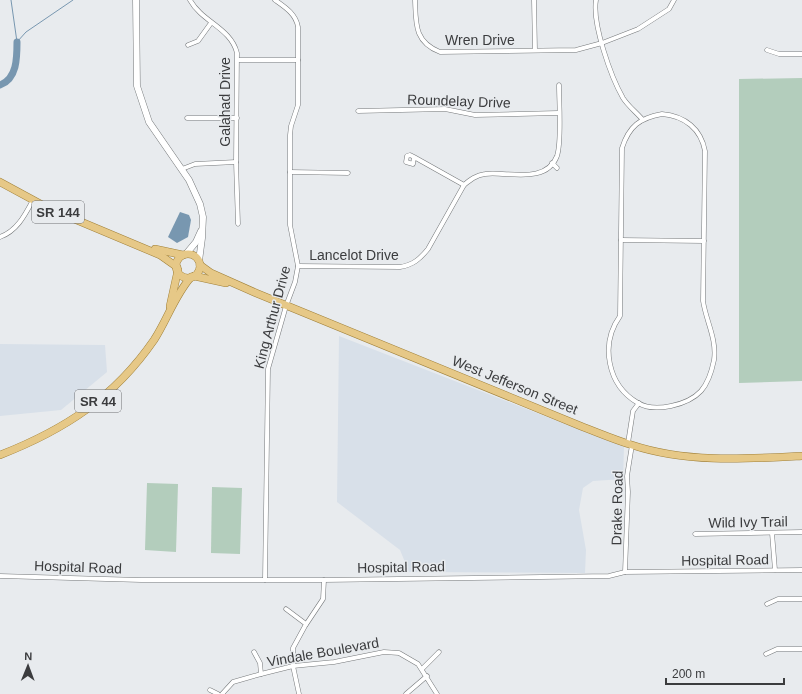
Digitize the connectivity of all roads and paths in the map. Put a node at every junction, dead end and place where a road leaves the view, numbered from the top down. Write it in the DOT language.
graph roads {
  1 [pos="136,0"];
  2 [pos="190,0"];
  3 [pos="276,0"];
  4 [pos="415,0"];
  5 [pos="534,0"];
  6 [pos="596,0"];
  7 [pos="674,0"];
  8 [pos="211,23"];
  9 [pos="602,43"];
  10 [pos="188,45"];
  11 [pos="535,50"];
  12 [pos="767,50"];
  13 [pos="802,54"];
  14 [pos="238,60"];
  15 [pos="298,60"];
  16 [pos="559,85"];
  17 [pos="358,111"];
  18 [pos="558,113"];
  19 [pos="187,118"];
  20 [pos="236,118"];
  21 [pos="642,119"];
  22 [pos="414,157"];
  23 [pos="236,162"];
  24 [pos="552,163"];
  25 [pos="557,168"];
  26 [pos="182,170"];
  27 [pos="290,172"];
  28 [pos="348,172"];
  29 [pos="0,182"];
  30 [pos="464,185"];
  31 [pos="34,200"];
  32 [pos="238,224"];
  33 [pos="201,232"];
  34 [pos="0,237"];
  35 [pos="621,240"];
  36 [pos="704,241"];
  37 [pos="145,247"];
  38 [pos="185,255"];
  39 [pos="200,263"];
  40 [pos="298,266"];
  41 [pos="177,269"];
  42 [pos="192,277"];
  43 [pos="230,283"];
  44 [pos="286,306"];
  45 [pos="168,314"];
  46 [pos="638,403"];
  47 [pos="630,444"];
  48 [pos="0,455"];
  49 [pos="802,456"];
  50 [pos="802,532"];
  51 [pos="772,533"];
  52 [pos="695,534"];
  53 [pos="775,570"];
  54 [pos="802,570"];
  55 [pos="625,572"];
  56 [pos="0,576"];
  57 [pos="266,580"];
  58 [pos="324,580"];
  59 [pos="802,599"];
  60 [pos="767,604"];
  61 [pos="286,609"];
  62 [pos="306,624"];
  63 [pos="802,649"];
  64 [pos="254,652"];
  65 [pos="439,652"];
  66 [pos="766,654"];
  67 [pos="293,666"];
  68 [pos="422,670"];
  69 [pos="261,674"];
  70 [pos="427,676"];
  71 [pos="210,690"];
  72 [pos="218,694"];
  73 [pos="222,694"];
  74 [pos="299,694"];
  75 [pos="406,694"];
  76 [pos="437,694"];
  1 -- 26 [label="street"];
  2 -- 8 [label="street, Galahad Drive"];
  3 -- 15 [label="street, King Arthur Drive"];
  4 -- 11 [label="street, Wren Drive"];
  5 -- 11 [label="street, Wren Drive"];
  6 -- 9 [label="street"];
  7 -- 9 [label="street, Wren Drive"];
  8 -- 10 [label="street"];
  8 -- 14 [label="street, Galahad Drive"];
  9 -- 11 [label="street, Wren Drive"];
  9 -- 21 [label="street"];
  12 -- 13 [label="street"];
  14 -- 15 [label="street"];
  14 -- 20 [label="street, Galahad Drive"];
  15 -- 27 [label="street, King Arthur Drive"];
  16 -- 18 [label="street"];
  17 -- 18 [label="street, Roundelay Drive"];
  18 -- 24 [label="street"];
  19 -- 20 [label="street"];
  20 -- 23 [label="street, Galahad Drive"];
  21 -- 35 [label="street"];
  21 -- 36 [label="street"];
  22 -- 30 [label="street"];
  23 -- 26 [label="street"];
  23 -- 32 [label="street, Galahad Drive"];
  24 -- 25 [label="street"];
  24 -- 30 [label="street"];
  26 -- 33 [label="street"];
  27 -- 28 [label="street"];
  27 -- 40 [label="street, King Arthur Drive"];
  29 -- 31 [label="main road, SR 144"];
  30 -- 40 [label="street, Lancelot Drive"];
  31 -- 34 [label="street"];
  31 -- 37 [label="main road, SR 144"];
  33 -- 38 [label="street"];
  33 -- 39 [label="street"];
  35 -- 36 [label="street"];
  35 -- 46 [label="street"];
  36 -- 46 [label="street"];
  37 -- 38 [label="main road, SR 144"];
  37 -- 41 [label="main road, SR 144"];
  38 -- 39 [label="main road"];
  38 -- 41 [label="main road"];
  39 -- 42 [label="main road"];
  39 -- 43 [label="main road, West Jefferson Street"];
  40 -- 44 [label="street, King Arthur Drive"];
  41 -- 42 [label="main road"];
  41 -- 45 [label="main road, SR 44"];
  42 -- 43 [label="main road, West Jefferson Street"];
  42 -- 45 [label="main road, SR 44"];
  43 -- 44 [label="main road, West Jefferson Street"];
  44 -- 47 [label="main road, West Jefferson Street"];
  44 -- 57 [label="street, King Arthur Drive"];
  45 -- 48 [label="main road, SR 44"];
  46 -- 47 [label="street, Drake Road"];
  47 -- 49 [label="main road, West Jefferson Street"];
  47 -- 55 [label="street, Drake Road"];
  50 -- 51 [label="street, Wild Ivy Trail"];
  51 -- 52 [label="street, Wild Ivy Trail"];
  51 -- 53 [label="street"];
  53 -- 54 [label="street, Hospital Road"];
  53 -- 55 [label="street, Hospital Road"];
  55 -- 58 [label="street, Hospital Road"];
  56 -- 57 [label="street, Hospital Road"];
  57 -- 58 [label="street, Hospital Road"];
  58 -- 62 [label="street"];
  59 -- 60 [label="street"];
  61 -- 62 [label="street"];
  62 -- 67 [label="street"];
  63 -- 66 [label="street"];
  64 -- 69 [label="street"];
  65 -- 68 [label="street"];
  67 -- 68 [label="street, Vindale Boulevard"];
  67 -- 69 [label="street, Vindale Boulevard"];
  67 -- 74 [label="street"];
  68 -- 70 [label="street, Vindale Boulevard"];
  69 -- 73 [label="street, Vindale Boulevard"];
  70 -- 75 [label="street"];
  70 -- 76 [label="street, Vindale Boulevard"];
  71 -- 72 [label="street"];
}
